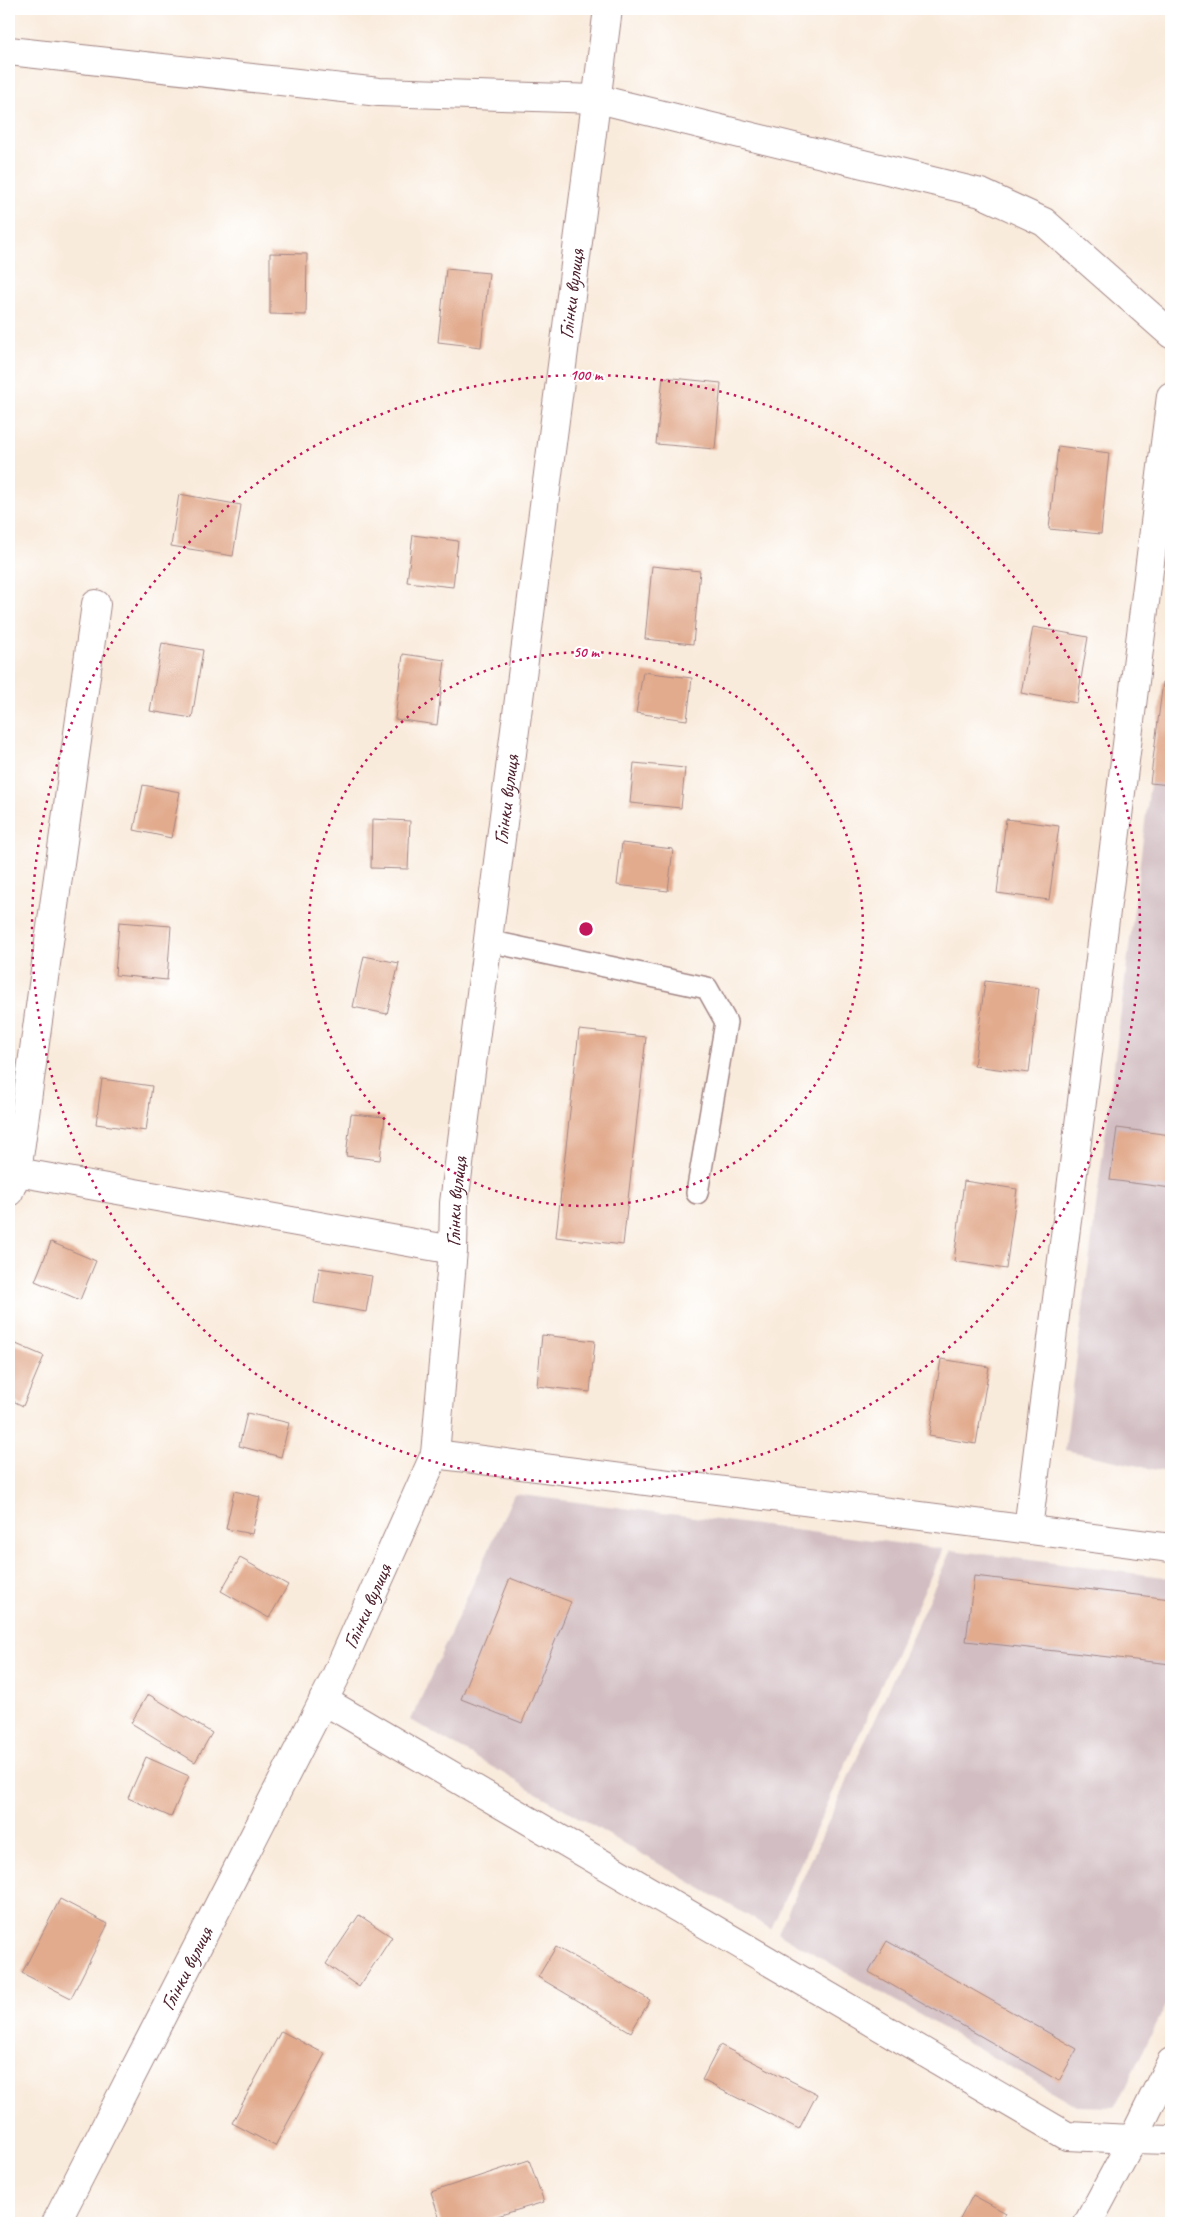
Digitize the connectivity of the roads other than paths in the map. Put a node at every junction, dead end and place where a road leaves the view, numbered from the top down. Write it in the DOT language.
graph roads {
  1 [pos="608,9"];
  2 [pos="9,50"];
  3 [pos="598,99"];
  4 [pos="1171,334"];
  5 [pos="1171,396"];
  6 [pos="96,604"];
  7 [pos="488,941"];
  8 [pos="9,1143"];
  9 [pos="12,1180"];
  10 [pos="697,1192"];
  11 [pos="453,1250"];
  12 [pos="435,1454"];
  13 [pos="1028,1529"];
  14 [pos="1171,1548"];
  15 [pos="323,1700"];
  16 [pos="1171,2062"];
  17 [pos="1133,2139"];
  18 [pos="1171,2140"];
  19 [pos="56,2223"];
  20 [pos="1088,2223"];
  1 -- 3 [label="street, Глінки вулиця"];
  2 -- 3 [label="street"];
  3 -- 4 [label="street"];
  3 -- 7 [label="street, Глінки вулиця"];
  5 -- 13 [label="street"];
  6 -- 9 [label="street"];
  7 -- 10 [label="lane"];
  7 -- 11 [label="street, Глінки вулиця"];
  8 -- 9 [label="street"];
  9 -- 11 [label="street"];
  11 -- 12 [label="street, Глінки вулиця"];
  12 -- 13 [label="street"];
  12 -- 15 [label="street, Глінки вулиця"];
  13 -- 14 [label="street"];
  15 -- 17 [label="street"];
  15 -- 19 [label="street, Глінки вулиця"];
  16 -- 17 [label="street"];
  17 -- 18 [label="street"];
  17 -- 20 [label="street"];
}
